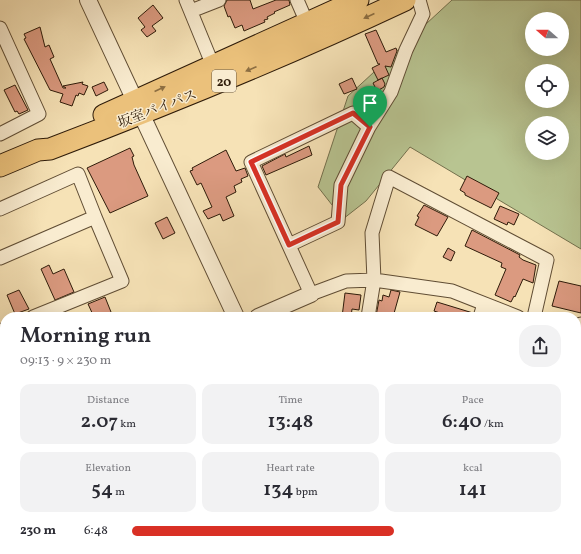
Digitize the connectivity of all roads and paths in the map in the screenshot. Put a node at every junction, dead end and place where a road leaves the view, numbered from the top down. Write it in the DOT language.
graph roads {
  1 [pos="88,0"];
  2 [pos="219,0"];
  3 [pos="298,0"];
  4 [pos="358,0"];
  5 [pos="405,0"];
  6 [pos="419,0"];
  7 [pos="188,6"];
  8 [pos="307,23"];
  9 [pos="0,28"];
  10 [pos="210,56"];
  11 [pos="138,108"];
  12 [pos="370,127"];
  13 [pos="0,134"];
  14 [pos="0,166"];
  15 [pos="0,210"];
  16 [pos="95,217"];
  17 [pos="289,245"];
  18 [pos="0,258"];
  19 [pos="374,280"];
  20 [pos="311,294"];
  21 [pos="484,304"];
  22 [pos="45,312"];
  23 [pos="234,312"];
  24 [pos="270,312"];
  25 [pos="369,312"];
  26 [pos="482,312"];
  27 [pos="505,312"];
  28 [pos="535,312"];
  1 -- 11 [label="street"];
  2 -- 7 [label="street"];
  3 -- 8 [label="street"];
  4 -- 8 [label="highway, 坂室バイパス / 20"];
  5 -- 11 [label="highway, 坂室バイパス / 20, one-way"];
  6 -- 12 [label="street"];
  7 -- 10 [label="street"];
  11 -- 8 [label="highway, 坂室バイパス / 20, one-way"];
  9 -- 13 [label="street"];
  11 -- 14 [label="highway, 坂室バイパス / 20"];
  11 -- 23 [label="street"];
  12 -- 17 [label="street"];
  12 -- 17 [label="street"];
  15 -- 16 [label="street"];
  16 -- 18 [label="street"];
  16 -- 22 [label="street"];
  17 -- 20 [label="street"];
  19 -- 20 [label="street"];
  19 -- 21 [label="street"];
  19 -- 25 [label="street"];
  19 -- 28 [label="street"];
  20 -- 24 [label="street"];
  21 -- 26 [label="street"];
  21 -- 27 [label="street"];
}
